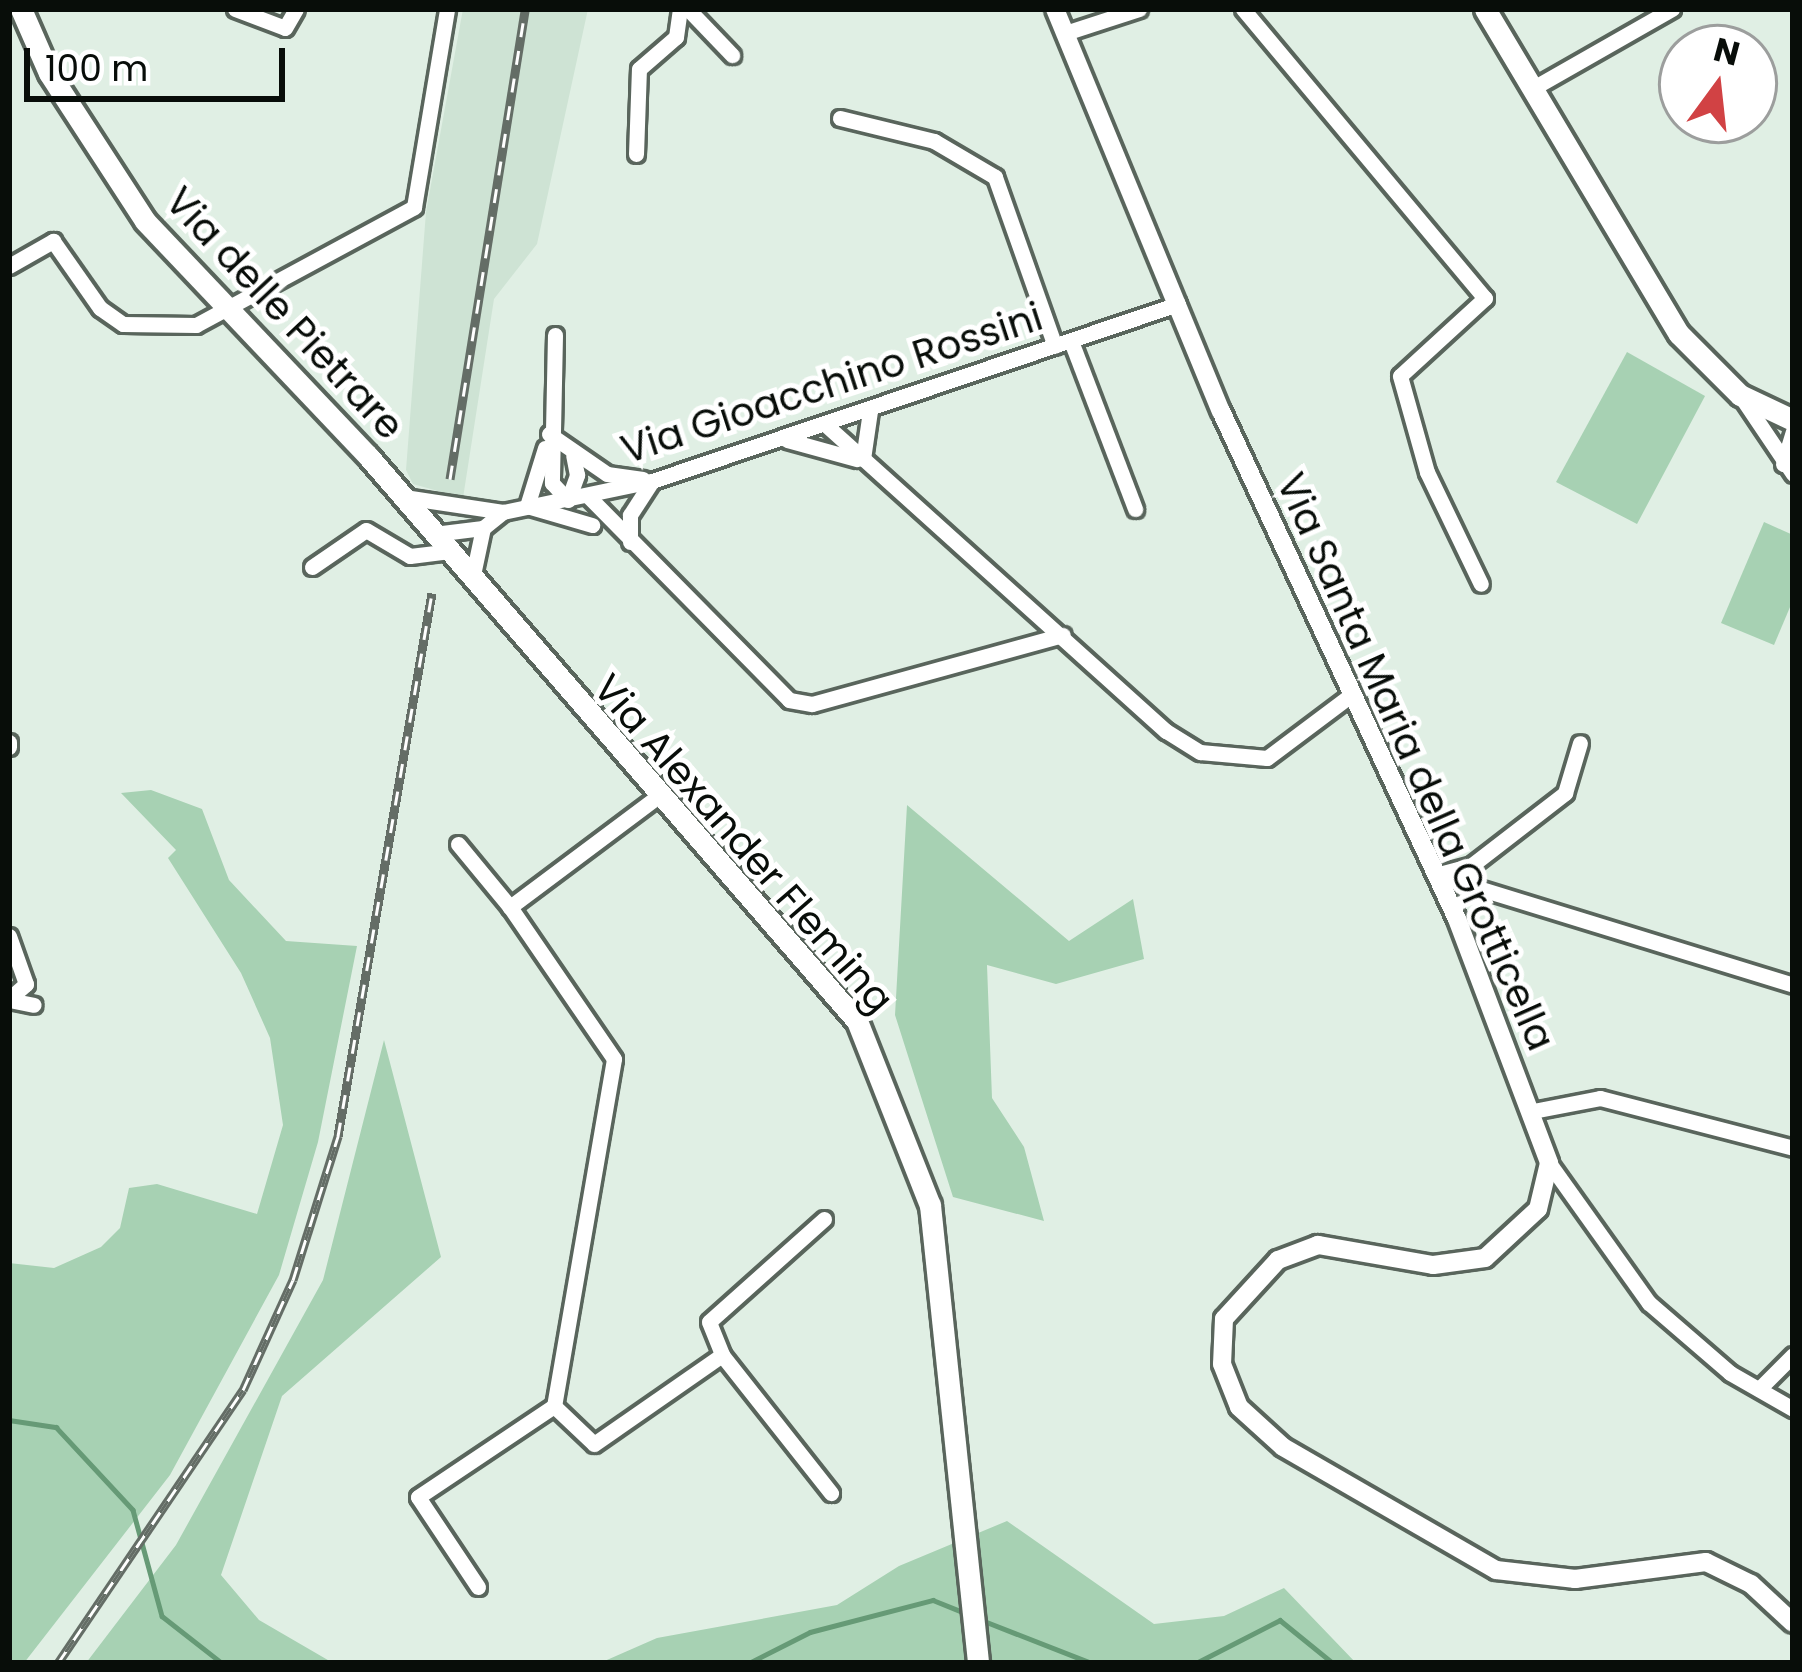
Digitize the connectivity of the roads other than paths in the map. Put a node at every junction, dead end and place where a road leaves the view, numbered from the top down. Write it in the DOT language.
graph roads {
  1 [pos="21,9"];
  2 [pos="235,9"];
  3 [pos="296,9"];
  4 [pos="447,9"];
  5 [pos="684,9"];
  6 [pos="1055,9"];
  7 [pos="1139,9"];
  8 [pos="1243,9"];
  9 [pos="1485,9"];
  10 [pos="1672,9"];
  11 [pos="1064,33"];
  12 [pos="732,56"];
  13 [pos="1535,87"];
  14 [pos="840,118"];
  15 [pos="636,154"];
  16 [pos="9,266"];
  17 [pos="1178,304"];
  18 [pos="230,310"];
  19 [pos="556,334"];
  20 [pos="1063,343"];
  21 [pos="1740,395"];
  22 [pos="870,411"];
  23 [pos="1793,420"];
  24 [pos="826,427"];
  25 [pos="1793,432"];
  26 [pos="549,434"];
  27 [pos="784,440"];
  28 [pos="826,448"];
  29 [pos="573,455"];
  30 [pos="864,462"];
  31 [pos="1788,469"];
  32 [pos="652,481"];
  33 [pos="586,495"];
  34 [pos="404,497"];
  35 [pos="568,500"];
  36 [pos="527,506"];
  37 [pos="1135,509"];
  38 [pos="474,511"];
  39 [pos="503,512"];
  40 [pos="592,525"];
  41 [pos="483,528"];
  42 [pos="441,543"];
  43 [pos="630,545"];
  44 [pos="312,567"];
  45 [pos="1481,584"];
  46 [pos="478,588"];
  47 [pos="1063,635"];
  48 [pos="1351,695"];
  49 [pos="1580,743"];
  50 [pos="657,797"];
  51 [pos="458,844"];
  52 [pos="1436,875"];
  53 [pos="510,908"];
  54 [pos="9,936"];
  55 [pos="1793,985"];
  56 [pos="9,999"];
  57 [pos="34,1005"];
  58 [pos="1533,1111"];
  59 [pos="1793,1148"];
  60 [pos="1549,1163"];
  61 [pos="824,1220"];
  62 [pos="722,1355"];
  63 [pos="1793,1355"];
  64 [pos="1759,1389"];
  65 [pos="554,1406"];
  66 [pos="1793,1409"];
  67 [pos="831,1493"];
  68 [pos="478,1586"];
  69 [pos="1793,1623"];
  70 [pos="978,1663"];
  1 -- 18 [label="main road, Via delle Pietrare"];
  2 -- 3 [label="street"];
  4 -- 18 [label="street"];
  5 -- 12 [label="street"];
  5 -- 15 [label="street"];
  6 -- 11 [label="street, Via Santa Maria della Grotticella"];
  7 -- 11 [label="street"];
  8 -- 45 [label="street"];
  9 -- 13 [label="main road"];
  10 -- 13 [label="street"];
  11 -- 17 [label="street, Via Santa Maria della Grotticella"];
  13 -- 21 [label="main road"];
  14 -- 20 [label="street"];
  16 -- 18 [label="street"];
  17 -- 20 [label="street, Via Gioacchino Rossini"];
  17 -- 48 [label="street, Via Santa Maria della Grotticella"];
  18 -- 34 [label="main road, Via delle Pietrare"];
  19 -- 26 [label="street"];
  20 -- 22 [label="street, Via Gioacchino Rossini"];
  20 -- 37 [label="street"];
  21 -- 23 [label="main road"];
  21 -- 31 [label="street"];
  22 -- 24 [label="street, Via Gioacchino Rossini"];
  22 -- 30 [label="street"];
  24 -- 27 [label="street, Via Gioacchino Rossini"];
  24 -- 28 [label="street"];
  24 -- 30 [label="street"];
  25 -- 31 [label="street"];
  26 -- 29 [label="street"];
  26 -- 35 [label="street"];
  26 -- 36 [label="street"];
  27 -- 28 [label="street"];
  27 -- 32 [label="street, Via Gioacchino Rossini"];
  28 -- 30 [label="street"];
  29 -- 32 [label="street"];
  29 -- 35 [label="street"];
  30 -- 47 [label="street"];
  32 -- 33 [label="street, Via Gioacchino Rossini"];
  32 -- 43 [label="street"];
  33 -- 35 [label="street, Via Gioacchino Rossini"];
  33 -- 40 [label="street"];
  33 -- 43 [label="street"];
  34 -- 38 [label="street"];
  34 -- 42 [label="main road, Via delle Pietrare"];
  35 -- 36 [label="street, Via Gioacchino Rossini"];
  36 -- 39 [label="street, Via Gioacchino Rossini"];
  36 -- 40 [label="street"];
  38 -- 39 [label="street"];
  38 -- 42 [label="street"];
  39 -- 41 [label="street"];
  40 -- 43 [label="street"];
  41 -- 42 [label="street"];
  41 -- 46 [label="street"];
  42 -- 44 [label="street"];
  42 -- 46 [label="main road, Via delle Pietrare"];
  43 -- 47 [label="street"];
  46 -- 50 [label="main road, Via Alexander Fleming"];
  47 -- 48 [label="street"];
  48 -- 52 [label="street, Via Santa Maria della Grotticella"];
  49 -- 52 [label="street"];
  50 -- 53 [label="street"];
  50 -- 70 [label="main road, Via Alexander Fleming"];
  51 -- 53 [label="street"];
  52 -- 55 [label="street"];
  52 -- 58 [label="street, Via Santa Maria della Grotticella"];
  53 -- 65 [label="street"];
  54 -- 56 [label="street"];
  56 -- 57 [label="street"];
  58 -- 59 [label="street"];
  58 -- 60 [label="street, Via Santa Maria della Grotticella"];
  60 -- 64 [label="street"];
  60 -- 69 [label="street"];
  61 -- 62 [label="street"];
  62 -- 65 [label="street"];
  62 -- 67 [label="street"];
  63 -- 64 [label="street"];
  64 -- 66 [label="street"];
  65 -- 68 [label="street"];
}
